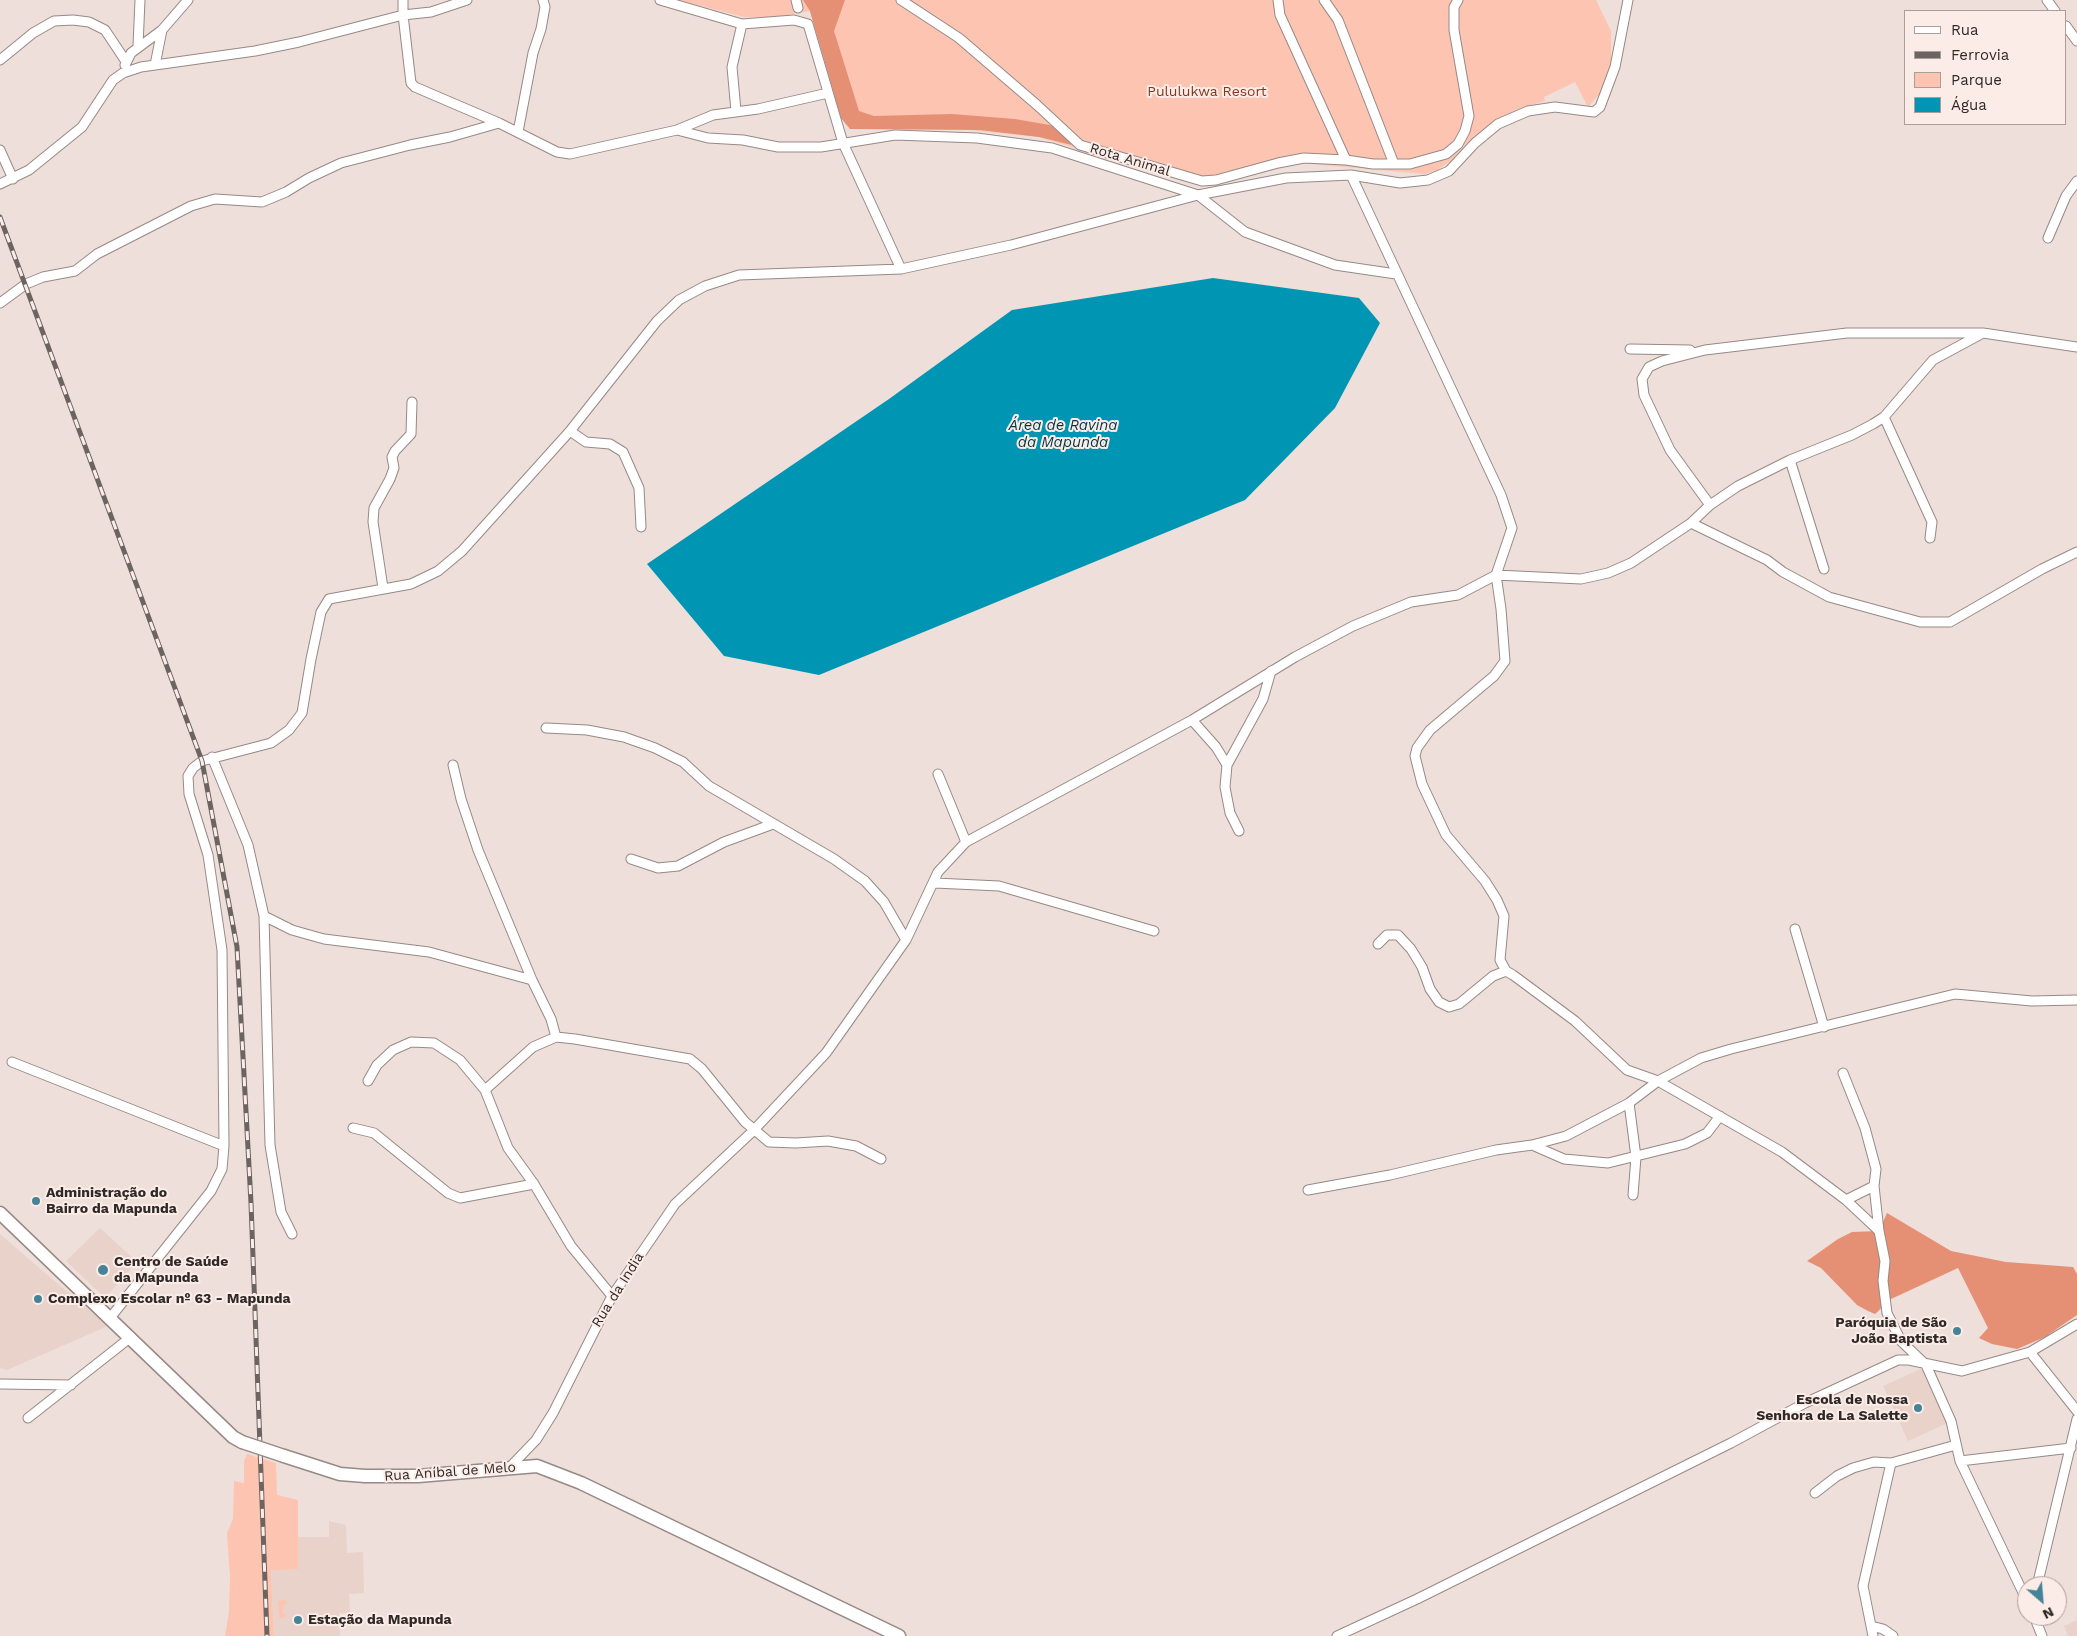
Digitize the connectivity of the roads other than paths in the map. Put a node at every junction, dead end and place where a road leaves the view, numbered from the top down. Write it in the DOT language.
graph roads {
  1 [pos="140,0"];
  2 [pos="188,0"];
  3 [pos="404,0"];
  4 [pos="467,0"];
  5 [pos="660,0"];
  6 [pos="901,0"];
  7 [pos="1278,0"];
  8 [pos="1324,0"];
  9 [pos="1458,0"];
  10 [pos="1628,0"];
  11 [pos="546,2"];
  12 [pos="403,15"];
  13 [pos="742,24"];
  14 [pos="2067,27"];
  15 [pos="162,30"];
  16 [pos="2077,41"];
  17 [pos="138,46"];
  18 [pos="0,60"];
  19 [pos="126,60"];
  20 [pos="155,65"];
  21 [pos="123,73"];
  22 [pos="828,93"];
  23 [pos="736,110"];
  24 [pos="499,123"];
  25 [pos="677,130"];
  26 [pos="518,132"];
  27 [pos="843,143"];
  28 [pos="0,150"];
  29 [pos="1346,160"];
  30 [pos="1394,164"];
  31 [pos="1351,175"];
  32 [pos="13,179"];
  33 [pos="2077,181"];
  34 [pos="0,184"];
  35 [pos="1198,195"];
  36 [pos="2048,238"];
  37 [pos="901,269"];
  38 [pos="1396,274"];
  39 [pos="0,303"];
  40 [pos="1983,333"];
  41 [pos="2077,347"];
  42 [pos="1630,349"];
  43 [pos="1705,350"];
  44 [pos="412,402"];
  45 [pos="1884,417"];
  46 [pos="570,431"];
  47 [pos="1790,460"];
  48 [pos="1710,505"];
  49 [pos="1691,523"];
  50 [pos="640,527"];
  51 [pos="1930,538"];
  52 [pos="2077,552"];
  53 [pos="1824,569"];
  54 [pos="1496,575"];
  55 [pos="383,588"];
  56 [pos="1271,672"];
  57 [pos="1192,720"];
  58 [pos="546,728"];
  59 [pos="212,757"];
  60 [pos="453,765"];
  61 [pos="1227,766"];
  62 [pos="938,774"];
  63 [pos="773,824"];
  64 [pos="1239,831"];
  65 [pos="966,842"];
  66 [pos="631,859"];
  67 [pos="935,883"];
  68 [pos="264,916"];
  69 [pos="1795,929"];
  70 [pos="1154,932"];
  71 [pos="906,940"];
  72 [pos="1378,944"];
  73 [pos="1506,971"];
  74 [pos="532,980"];
  75 [pos="2077,1000"];
  76 [pos="1824,1027"];
  77 [pos="556,1037"];
  78 [pos="12,1062"];
  79 [pos="1843,1073"];
  80 [pos="368,1081"];
  81 [pos="1658,1082"];
  82 [pos="485,1090"];
  83 [pos="1629,1103"];
  84 [pos="1720,1116"];
  85 [pos="353,1128"];
  86 [pos="754,1131"];
  87 [pos="1532,1145"];
  88 [pos="224,1146"];
  89 [pos="1636,1157"];
  90 [pos="881,1159"];
  91 [pos="534,1184"];
  92 [pos="1874,1186"];
  93 [pos="1308,1190"];
  94 [pos="1633,1195"];
  95 [pos="1846,1200"];
  96 [pos="0,1213"];
  97 [pos="1879,1232"];
  98 [pos="292,1234"];
  99 [pos="612,1296"];
  100 [pos="110,1318"];
  101 [pos="2077,1324"];
  102 [pos="131,1337"];
  103 [pos="2030,1352"];
  104 [pos="1926,1365"];
  105 [pos="0,1384"];
  106 [pos="71,1385"];
  107 [pos="2077,1411"];
  108 [pos="28,1418"];
  109 [pos="2077,1419"];
  110 [pos="1956,1445"];
  111 [pos="2071,1448"];
  112 [pos="1960,1461"];
  113 [pos="1891,1463"];
  114 [pos="509,1468"];
  115 [pos="1816,1493"];
  116 [pos="2040,1576"];
  117 [pos="2017,1580"];
  118 [pos="1871,1626"];
  119 [pos="894,1635"];
  120 [pos="1341,1635"];
  121 [pos="1873,1636"];
  122 [pos="1893,1636"];
  1 -- 17 [label="street"];
  2 -- 15 [label="street"];
  3 -- 12 [label="street"];
  4 -- 12 [label="street"];
  5 -- 13 [label="street"];
  6 -- 29 [label="street, Rota Animal"];
  7 -- 29 [label="street"];
  8 -- 30 [label="street"];
  9 -- 30 [label="street, Rota Animal"];
  10 -- 31 [label="street"];
  11 -- 26 [label="street"];
  12 -- 20 [label="street"];
  12 -- 24 [label="street"];
  13 -- 22 [label="street"];
  13 -- 23 [label="street"];
  14 -- 16 [label="street"];
  15 -- 17 [label="street"];
  15 -- 20 [label="street"];
  17 -- 19 [label="street"];
  18 -- 19 [label="street"];
  19 -- 21 [label="street"];
  20 -- 21 [label="street"];
  21 -- 32 [label="street"];
  22 -- 23 [label="street"];
  22 -- 27 [label="street"];
  23 -- 25 [label="street"];
  24 -- 26 [label="street"];
  24 -- 39 [label="street"];
  25 -- 26 [label="street"];
  25 -- 27 [label="street"];
  27 -- 35 [label="street"];
  27 -- 37 [label="street"];
  28 -- 32 [label="street"];
  29 -- 30 [label="street, Rota Animal"];
  31 -- 35 [label="street"];
  31 -- 38 [label="street"];
  32 -- 34 [label="street"];
  33 -- 36 [label="street"];
  35 -- 37 [label="street"];
  35 -- 38 [label="street"];
  37 -- 46 [label="street"];
  38 -- 54 [label="street"];
  40 -- 41 [label="street"];
  40 -- 43 [label="street"];
  40 -- 45 [label="street"];
  42 -- 43 [label="street"];
  43 -- 48 [label="street"];
  44 -- 55 [label="street"];
  45 -- 47 [label="street"];
  45 -- 51 [label="street"];
  46 -- 50 [label="street"];
  46 -- 55 [label="street"];
  47 -- 48 [label="street"];
  47 -- 53 [label="street"];
  48 -- 49 [label="street"];
  49 -- 52 [label="street"];
  49 -- 54 [label="street"];
  54 -- 56 [label="street, Rua da India"];
  54 -- 73 [label="street"];
  55 -- 59 [label="street"];
  56 -- 57 [label="street, Rua da India"];
  56 -- 61 [label="street"];
  57 -- 61 [label="street"];
  57 -- 65 [label="street, Rua da India"];
  58 -- 63 [label="street"];
  59 -- 68 [label="street"];
  59 -- 88 [label="street"];
  60 -- 74 [label="street"];
  61 -- 64 [label="street"];
  62 -- 65 [label="street"];
  63 -- 66 [label="street"];
  63 -- 71 [label="street"];
  65 -- 67 [label="street, Rua da India"];
  67 -- 70 [label="street"];
  67 -- 71 [label="street, Rua da India"];
  68 -- 74 [label="street"];
  68 -- 98 [label="street"];
  69 -- 76 [label="street"];
  71 -- 86 [label="street, Rua da India"];
  72 -- 73 [label="street"];
  73 -- 81 [label="street"];
  74 -- 77 [label="street"];
  75 -- 76 [label="street"];
  76 -- 81 [label="street"];
  77 -- 82 [label="street"];
  77 -- 86 [label="street"];
  78 -- 88 [label="street"];
  79 -- 92 [label="street"];
  80 -- 82 [label="street"];
  81 -- 83 [label="street"];
  81 -- 84 [label="street"];
  82 -- 91 [label="street"];
  83 -- 87 [label="street"];
  83 -- 89 [label="street"];
  84 -- 89 [label="street"];
  84 -- 95 [label="street"];
  85 -- 91 [label="street"];
  86 -- 90 [label="street"];
  86 -- 99 [label="street, Rua da India"];
  87 -- 89 [label="street"];
  87 -- 93 [label="street"];
  88 -- 100 [label="street"];
  89 -- 94 [label="street"];
  91 -- 99 [label="street"];
  92 -- 95 [label="street"];
  92 -- 97 [label="street"];
  95 -- 97 [label="street"];
  96 -- 100 [label="street, Rua Aníbal de Melo"];
  97 -- 104 [label="street"];
  99 -- 114 [label="street, Rua da India"];
  100 -- 102 [label="street, Rua Aníbal de Melo"];
  101 -- 103 [label="street"];
  102 -- 106 [label="street"];
  102 -- 114 [label="street, Rua Aníbal de Melo, bridge"];
  103 -- 104 [label="street"];
  103 -- 107 [label="street"];
  104 -- 110 [label="street"];
  104 -- 120 [label="street"];
  105 -- 106 [label="street"];
  106 -- 108 [label="street"];
  109 -- 111 [label="street"];
  110 -- 112 [label="street"];
  110 -- 113 [label="street"];
  111 -- 112 [label="street"];
  111 -- 116 [label="street"];
  112 -- 117 [label="street"];
  113 -- 115 [label="street"];
  113 -- 118 [label="street"];
  114 -- 119 [label="street, Rua Aníbal de Melo"];
  118 -- 121 [label="street"];
  118 -- 122 [label="street"];
}
